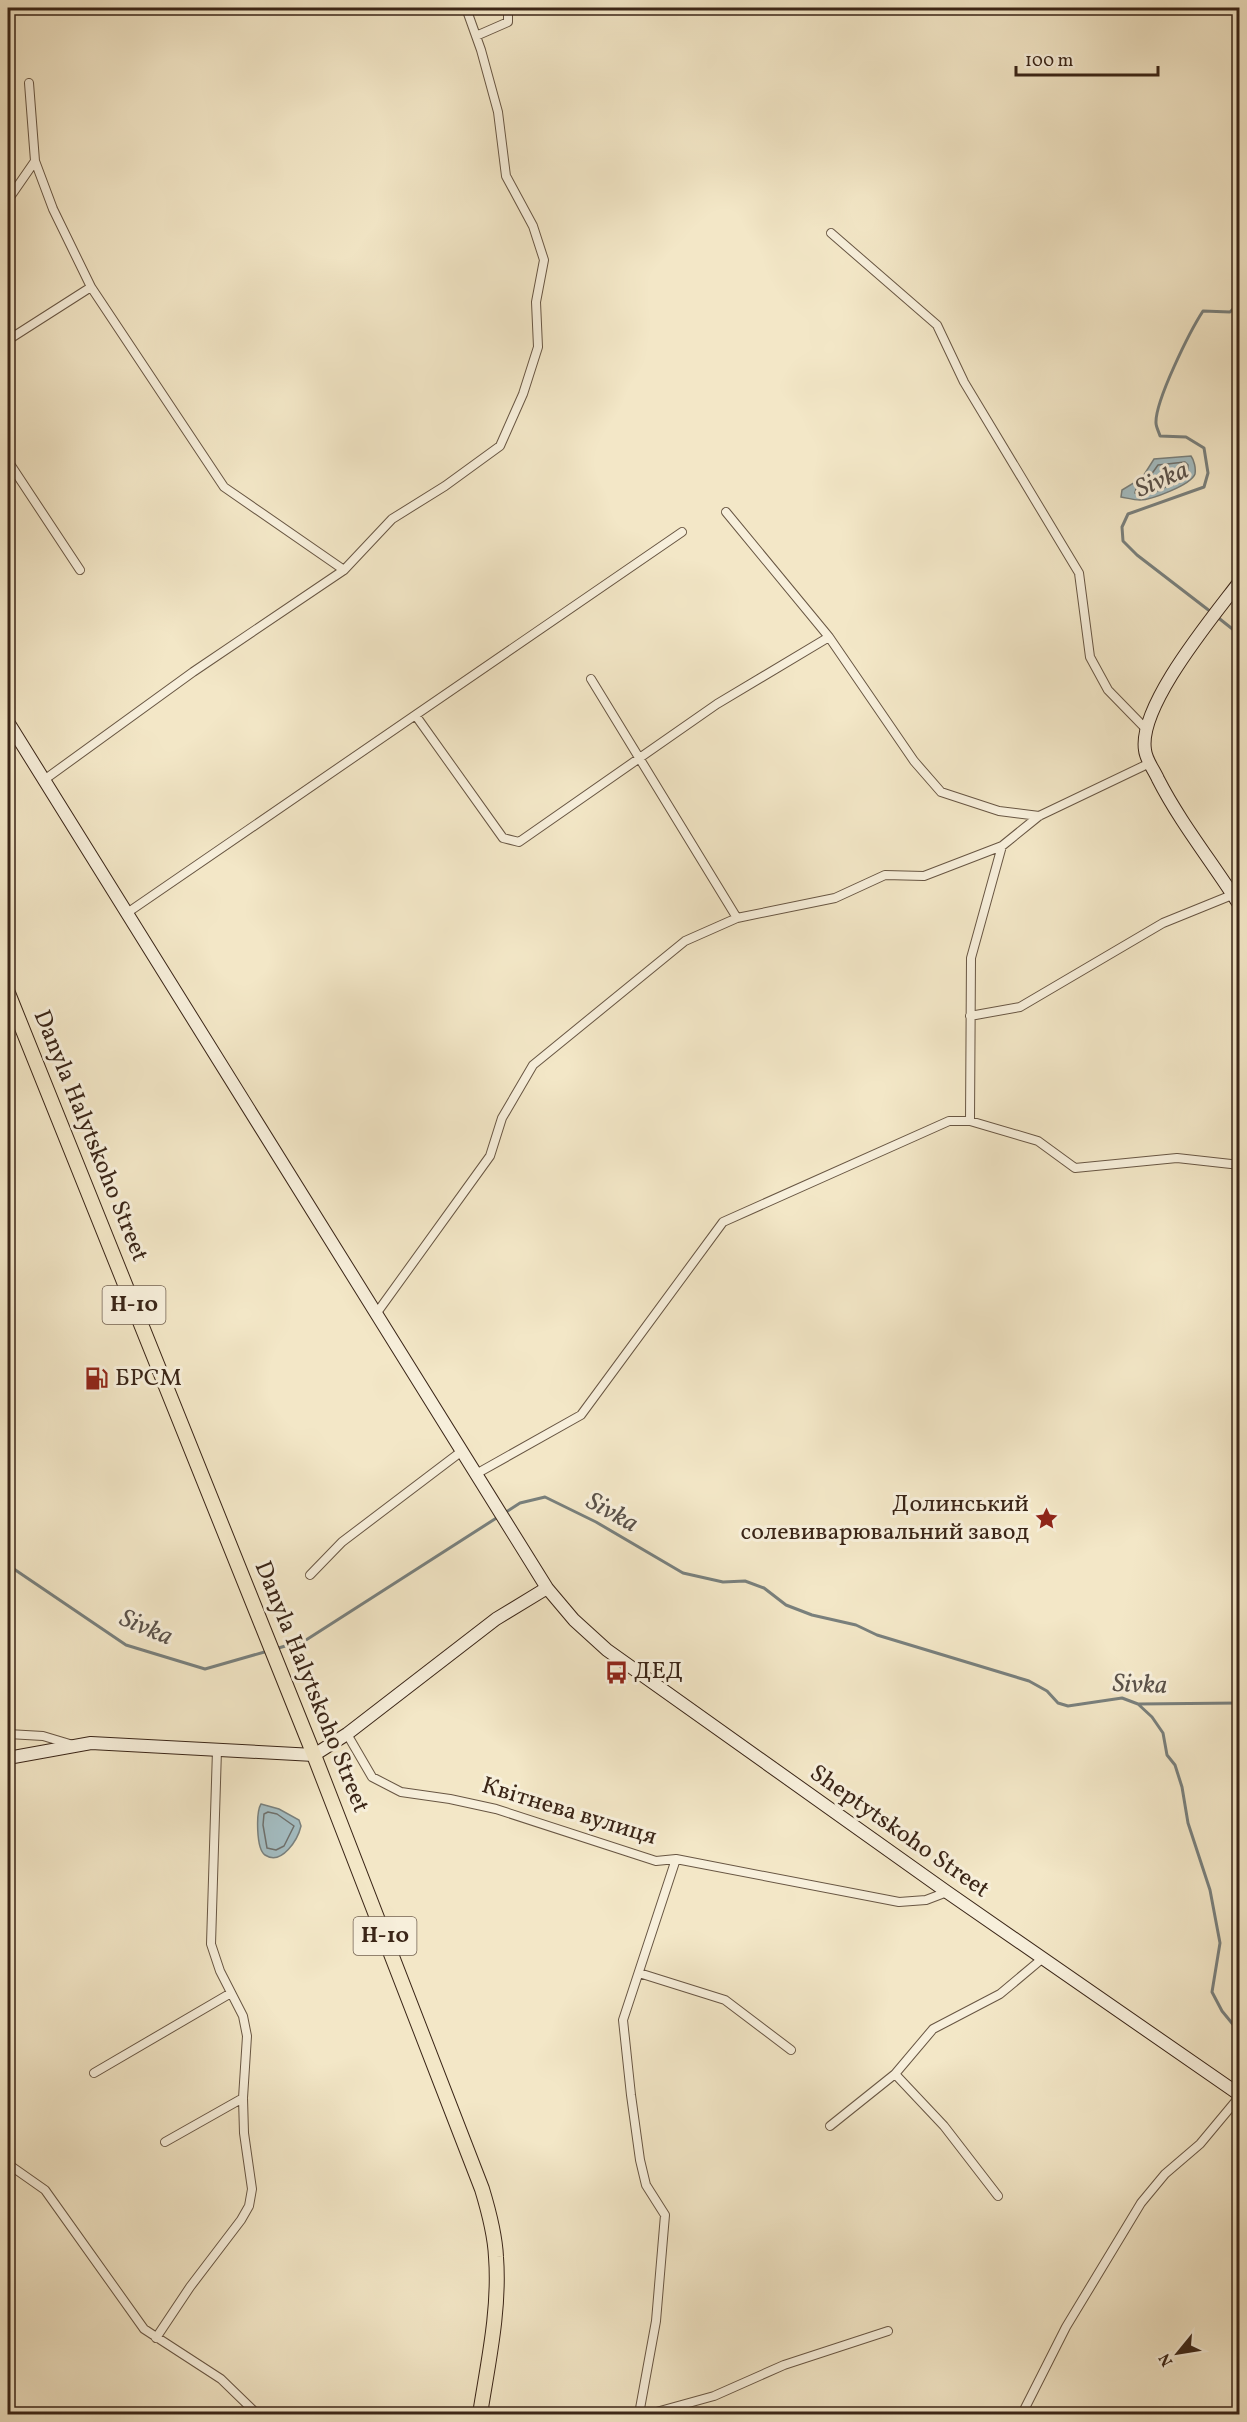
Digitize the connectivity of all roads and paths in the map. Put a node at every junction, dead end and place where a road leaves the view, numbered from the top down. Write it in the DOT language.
graph roads {
  1 [pos="466,8"];
  2 [pos="508,8"];
  3 [pos="476,36"];
  4 [pos="28,83"];
  5 [pos="35,161"];
  6 [pos="8,200"];
  7 [pos="831,233"];
  8 [pos="91,287"];
  9 [pos="8,340"];
  10 [pos="8,461"];
  11 [pos="726,512"];
  12 [pos="682,532"];
  13 [pos="80,570"];
  14 [pos="344,570"];
  15 [pos="1239,581"];
  16 [pos="829,637"];
  17 [pos="591,679"];
  18 [pos="416,716"];
  19 [pos="8,722"];
  20 [pos="1146,729"];
  21 [pos="639,757"];
  22 [pos="1150,764"];
  23 [pos="44,780"];
  24 [pos="1039,816"];
  25 [pos="1002,846"];
  26 [pos="1232,895"];
  27 [pos="1239,906"];
  28 [pos="127,913"];
  29 [pos="737,918"];
  30 [pos="8,993"];
  31 [pos="970,1016"];
  32 [pos="970,1121"];
  33 [pos="1239,1165"];
  34 [pos="376,1314"];
  35 [pos="462,1451"];
  36 [pos="476,1474"];
  37 [pos="310,1575"];
  38 [pos="547,1588"];
  39 [pos="8,1734"];
  40 [pos="347,1734"];
  41 [pos="76,1746"];
  42 [pos="217,1750"];
  43 [pos="314,1755"];
  44 [pos="8,1758"];
  45 [pos="676,1859"];
  46 [pos="947,1892"];
  47 [pos="1043,1958"];
  48 [pos="639,1972"];
  49 [pos="231,1993"];
  50 [pos="791,2050"];
  51 [pos="94,2073"];
  52 [pos="895,2074"];
  53 [pos="1239,2095"];
  54 [pos="243,2098"];
  55 [pos="830,2126"];
  56 [pos="165,2142"];
  57 [pos="8,2163"];
  58 [pos="998,2196"];
  59 [pos="888,2331"];
  60 [pos="156,2338"];
  61 [pos="257,2415"];
  62 [pos="480,2415"];
  63 [pos="639,2415"];
  64 [pos="649,2415"];
  65 [pos="1022,2415"];
  1 -- 3 [label="street"];
  2 -- 3 [label="street"];
  3 -- 14 [label="street"];
  4 -- 5 [label="street"];
  5 -- 6 [label="street"];
  5 -- 8 [label="street"];
  7 -- 20 [label="street"];
  8 -- 9 [label="street"];
  8 -- 14 [label="street"];
  10 -- 13 [label="street"];
  11 -- 16 [label="street"];
  12 -- 18 [label="street"];
  14 -- 23 [label="street"];
  15 -- 20 [label="street"];
  16 -- 21 [label="street"];
  16 -- 24 [label="street"];
  17 -- 21 [label="street"];
  18 -- 21 [label="street"];
  18 -- 28 [label="street"];
  19 -- 23 [label="street, Sheptytskoho Street"];
  20 -- 22 [label="street"];
  21 -- 29 [label="street"];
  22 -- 24 [label="street"];
  22 -- 26 [label="street"];
  23 -- 28 [label="street, Sheptytskoho Street"];
  24 -- 25 [label="street"];
  25 -- 29 [label="street"];
  25 -- 31 [label="street"];
  26 -- 27 [label="street"];
  26 -- 31 [label="street"];
  28 -- 34 [label="street, Sheptytskoho Street"];
  29 -- 34 [label="street"];
  30 -- 43 [label="main road, Danyla Halytskoho Street / Н-10"];
  31 -- 32 [label="street"];
  32 -- 33 [label="street"];
  32 -- 36 [label="street"];
  34 -- 35 [label="street, Sheptytskoho Street"];
  35 -- 36 [label="street, Sheptytskoho Street"];
  35 -- 37 [label="street"];
  36 -- 38 [label="street, Sheptytskoho Street"];
  38 -- 40 [label="street"];
  38 -- 46 [label="street, Sheptytskoho Street"];
  39 -- 41 [label="street"];
  40 -- 43 [label="street"];
  40 -- 45 [label="street, Квітнева вулиця"];
  41 -- 42 [label="street"];
  41 -- 44 [label="street"];
  42 -- 43 [label="street"];
  42 -- 49 [label="street"];
  43 -- 62 [label="main road, Danyla Halytskoho Street / Н-10"];
  45 -- 46 [label="street, Квітнева вулиця"];
  45 -- 48 [label="street"];
  46 -- 47 [label="street, Sheptytskoho Street"];
  47 -- 52 [label="street"];
  47 -- 53 [label="street, Sheptytskoho Street"];
  48 -- 50 [label="street"];
  48 -- 63 [label="street"];
  49 -- 51 [label="street"];
  49 -- 54 [label="street"];
  52 -- 55 [label="street"];
  52 -- 58 [label="street"];
  53 -- 65 [label="street"];
  54 -- 56 [label="street"];
  54 -- 60 [label="street"];
  57 -- 60 [label="street"];
  59 -- 64 [label="street"];
  60 -- 61 [label="street"];
}
